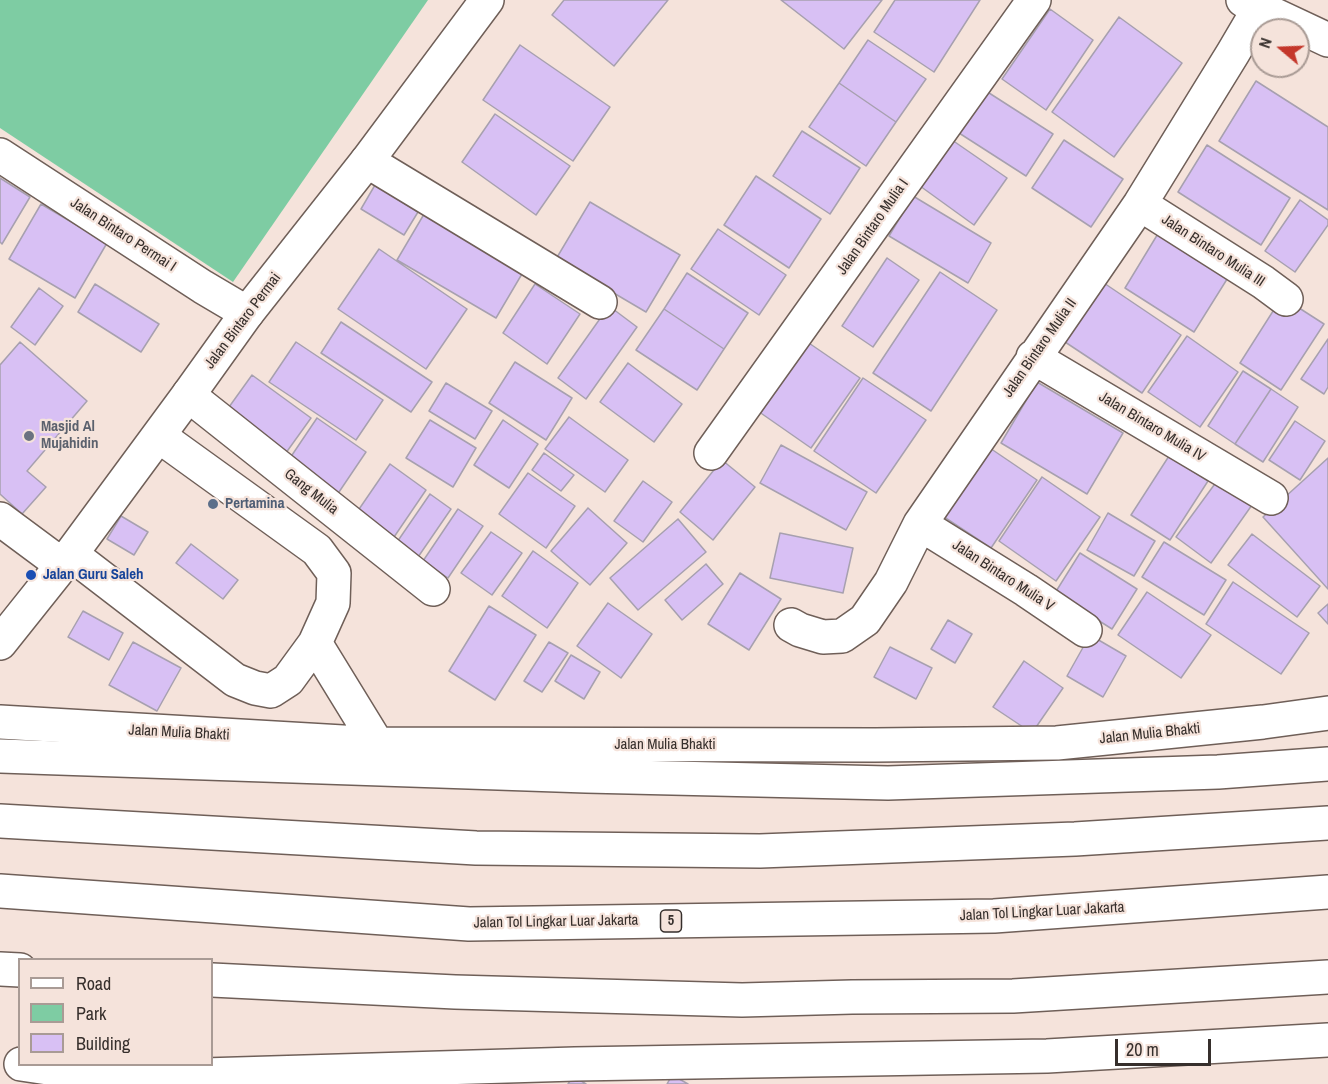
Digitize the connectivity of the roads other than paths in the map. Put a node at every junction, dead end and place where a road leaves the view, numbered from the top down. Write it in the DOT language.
graph roads {
  1 [pos="487,0"];
  2 [pos="1034,0"];
  3 [pos="1251,3"];
  4 [pos="1328,40"];
  5 [pos="0,155"];
  6 [pos="367,161"];
  7 [pos="1140,204"];
  8 [pos="1286,299"];
  9 [pos="600,302"];
  10 [pos="247,313"];
  11 [pos="1033,357"];
  12 [pos="189,394"];
  13 [pos="159,436"];
  14 [pos="711,453"];
  15 [pos="1271,498"];
  16 [pos="0,519"];
  17 [pos="920,524"];
  18 [pos="66,559"];
  19 [pos="433,589"];
  20 [pos="791,625"];
  21 [pos="1084,630"];
  22 [pos="0,643"];
  23 [pos="315,643"];
  24 [pos="1328,713"];
  25 [pos="0,722"];
  26 [pos="376,744"];
  27 [pos="9,756"];
  28 [pos="1328,764"];
  29 [pos="11,822"];
  30 [pos="1328,823"];
  31 [pos="7,892"];
  32 [pos="1328,892"];
  33 [pos="1328,978"];
  34 [pos="213,980"];
  35 [pos="1328,1040"];
  36 [pos="1047,1056"];
  37 [pos="0,1062"];
  38 [pos="18,1064"];
  39 [pos="34,1066"];
  40 [pos="212,1080"];
  41 [pos="1026,1084"];
  1 -- 6 [label="main road, Jalan Bintaro Permai"];
  2 -- 14 [label="main road, Jalan Bintaro Mulia I"];
  3 -- 4 [label="main road"];
  3 -- 7 [label="main road, Jalan Bintaro Mulia II"];
  5 -- 10 [label="main road, Jalan Bintaro Permai I"];
  6 -- 9 [label="main road"];
  6 -- 10 [label="main road, Jalan Bintaro Permai"];
  7 -- 8 [label="main road, Jalan Bintaro Mulia III"];
  7 -- 11 [label="main road, Jalan Bintaro Mulia II"];
  10 -- 12 [label="main road, Jalan Bintaro Permai"];
  11 -- 15 [label="main road, Jalan Bintaro Mulia IV"];
  11 -- 17 [label="main road, Jalan Bintaro Mulia II"];
  12 -- 13 [label="main road, Jalan Bintaro Permai"];
  12 -- 19 [label="main road, Gang Mulia"];
  13 -- 18 [label="main road, Jalan Bintaro Permai"];
  13 -- 23 [label="main road"];
  16 -- 18 [label="main road"];
  17 -- 20 [label="main road, Jalan Bintaro Mulia II"];
  17 -- 21 [label="main road, Jalan Bintaro Mulia V"];
  18 -- 22 [label="main road, Jalan Bintaro Permai"];
  18 -- 23 [label="main road"];
  23 -- 26 [label="main road"];
  24 -- 26 [label="main road, Jalan Mulia Bhakti"];
  25 -- 26 [label="main road, Jalan Mulia Bhakti"];
  27 -- 28 [label="main road"];
  29 -- 30 [label="main road"];
  31 -- 32 [label="main road, Jalan Tol Lingkar Luar Jakarta / 5"];
  33 -- 34 [label="main road"];
  35 -- 36 [label="main road"];
  36 -- 40 [label="main road"];
  36 -- 41 [label="main road"];
  37 -- 38 [label="main road"];
  39 -- 40 [label="main road"];
}
